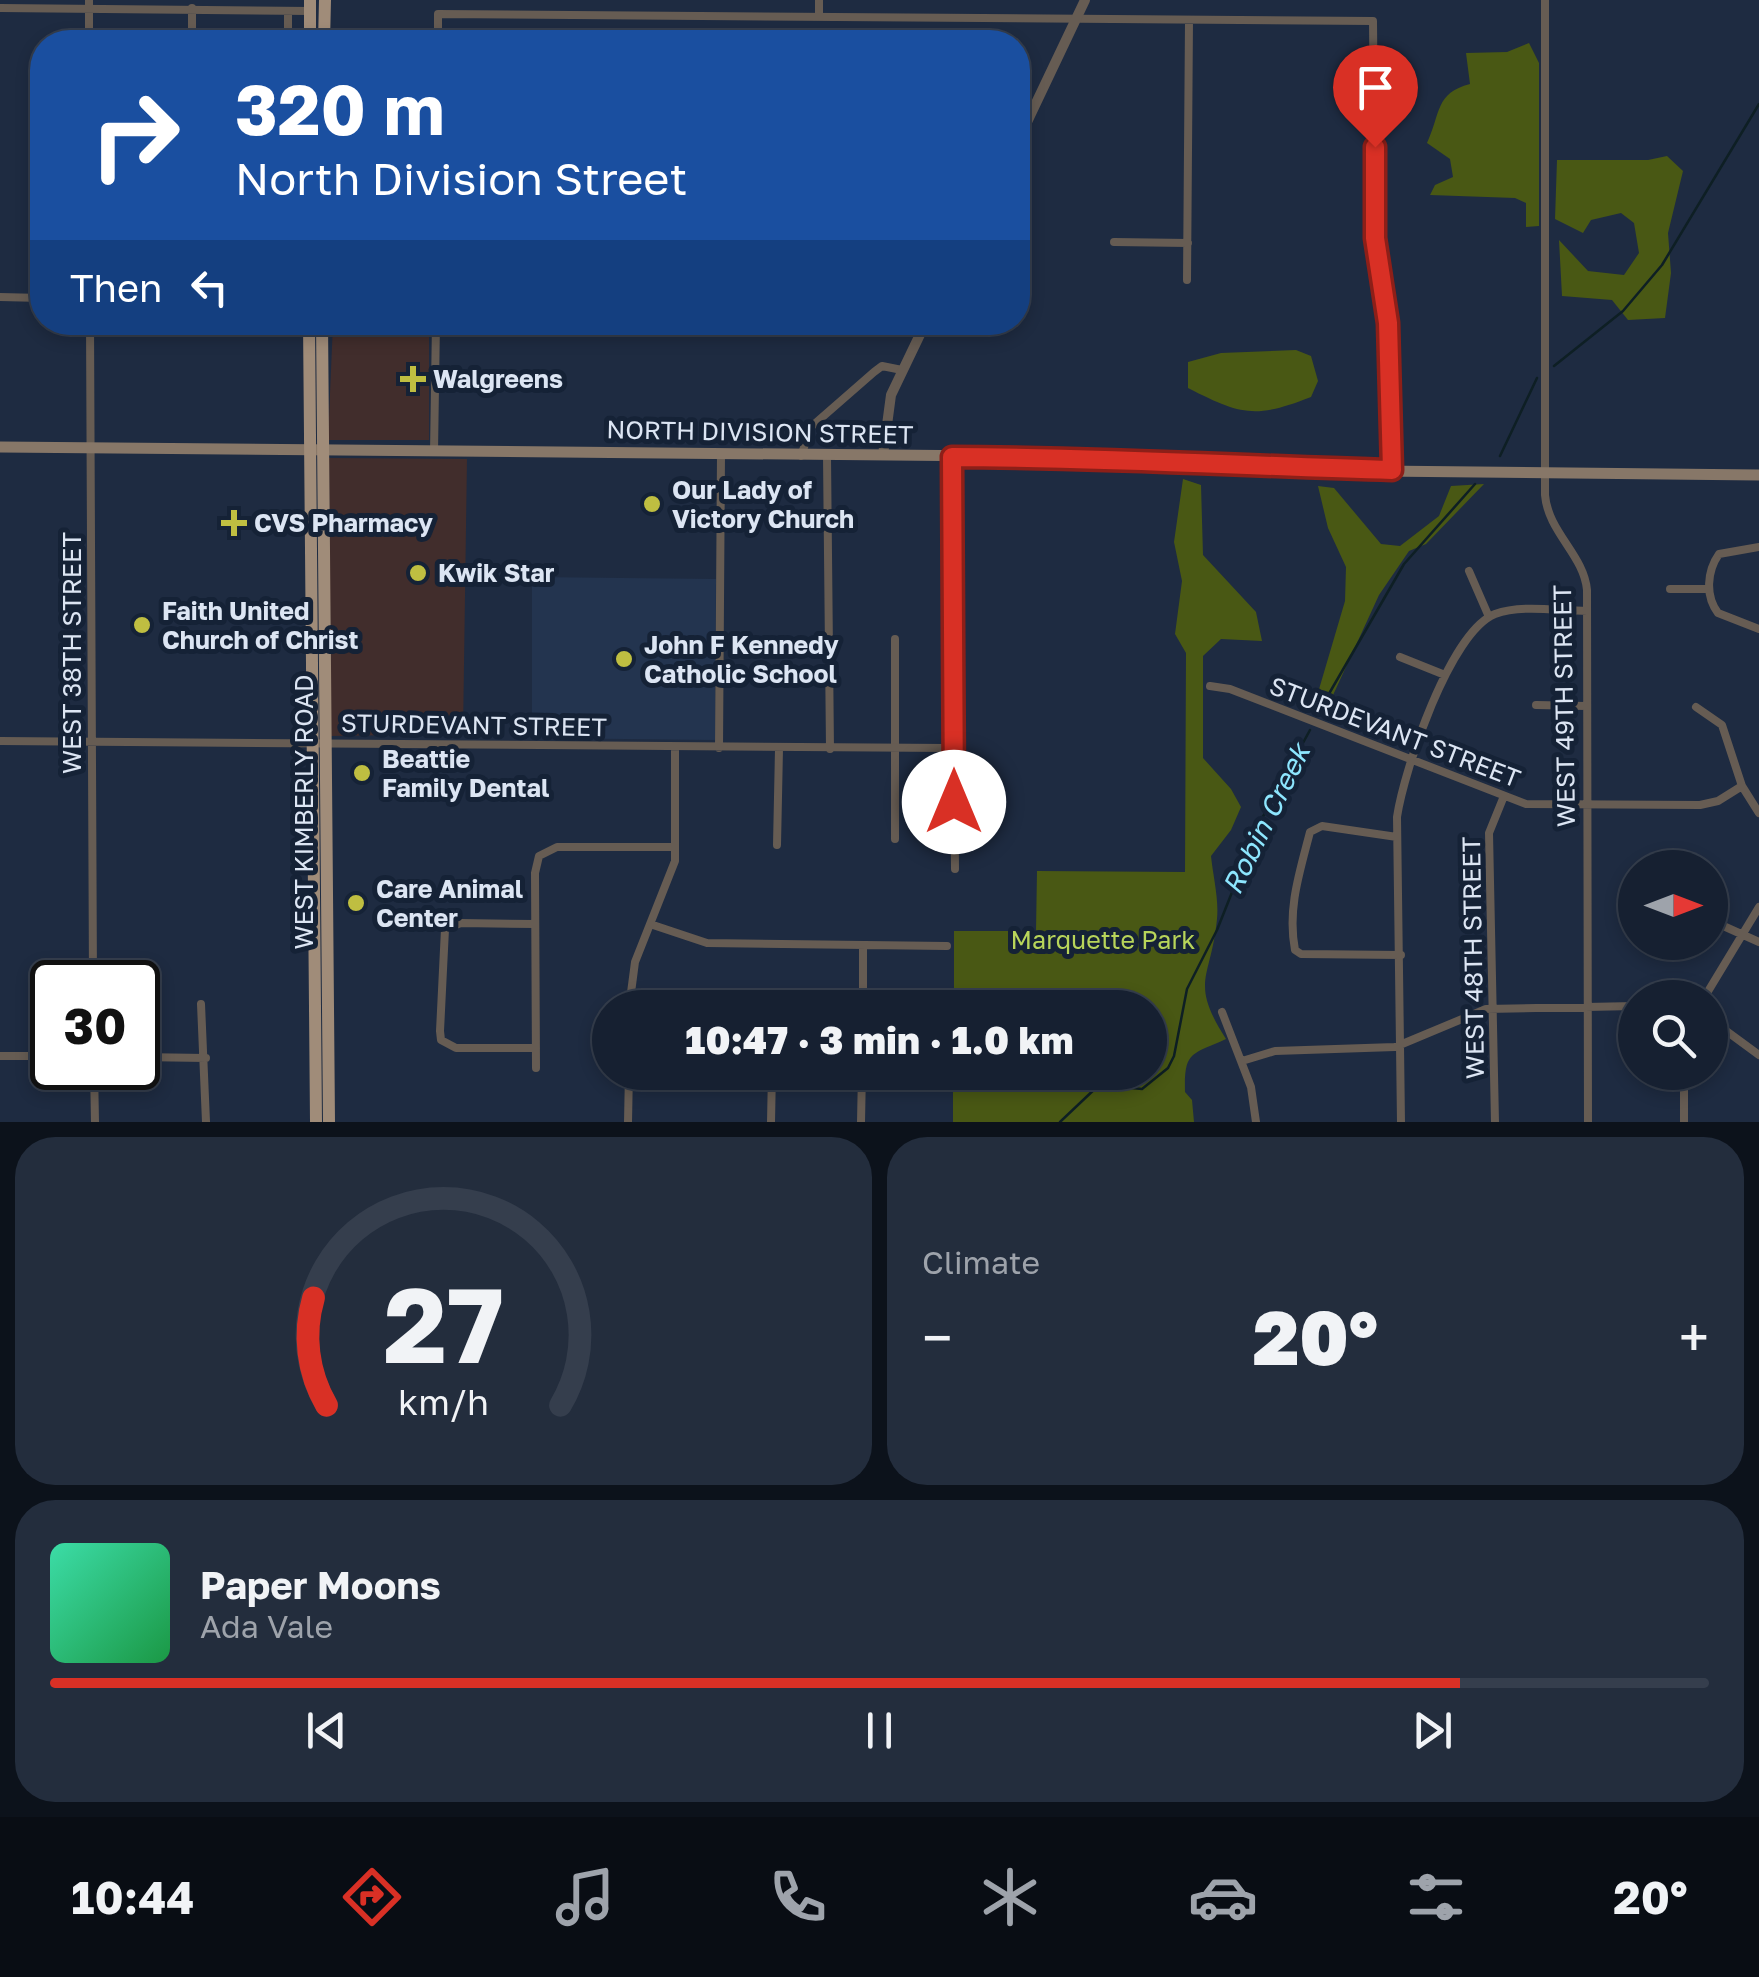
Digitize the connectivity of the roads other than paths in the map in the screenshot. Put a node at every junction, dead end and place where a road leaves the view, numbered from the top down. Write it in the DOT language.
graph roads {
  1 [pos="819,0"];
  2 [pos="1086,0"];
  3 [pos="1544,0"];
  4 [pos="89,4"];
  5 [pos="310,5"];
  6 [pos="325,5"];
  7 [pos="0,8"];
  8 [pos="192,8"];
  9 [pos="288,11"];
  10 [pos="819,15"];
  11 [pos="1076,19"];
  12 [pos="1189,21"];
  13 [pos="89,30"];
  14 [pos="192,30"];
  15 [pos="288,30"];
  16 [pos="324,30"];
  17 [pos="438,30"];
  18 [pos="1030,116"];
  19 [pos="1114,242"];
  20 [pos="1188,243"];
  21 [pos="1187,280"];
  22 [pos="0,297"];
  23 [pos="30,298"];
  24 [pos="90,335"];
  25 [pos="310,335"];
  26 [pos="321,335"];
  27 [pos="436,335"];
  28 [pos="920,335"];
  29 [pos="902,370"];
  30 [pos="0,448"];
  31 [pos="92,448"];
  32 [pos="317,450"];
  33 [pos="434,452"];
  34 [pos="721,455"];
  35 [pos="800,456"];
  36 [pos="828,456"];
  37 [pos="883,456"];
  38 [pos="952,457"];
  39 [pos="1392,470"];
  40 [pos="1545,472"];
  41 [pos="1759,475"];
  42 [pos="1759,547"];
  43 [pos="1469,571"];
  44 [pos="1709,589"];
  45 [pos="1670,590"];
  46 [pos="1587,611"];
  47 [pos="1490,617"];
  48 [pos="1759,629"];
  49 [pos="894,640"];
  50 [pos="1400,657"];
  51 [pos="1445,675"];
  52 [pos="1210,686"];
  53 [pos="1536,705"];
  54 [pos="1586,706"];
  55 [pos="1696,707"];
  56 [pos="0,741"];
  57 [pos="92,742"];
  58 [pos="320,743"];
  59 [pos="675,748"];
  60 [pos="719,748"];
  61 [pos="948,748"];
  62 [pos="830,749"];
  63 [pos="895,749"];
  64 [pos="779,750"];
  65 [pos="1413,760"];
  66 [pos="1742,786"];
  67 [pos="1504,796"];
  68 [pos="1586,806"];
  69 [pos="1759,813"];
  70 [pos="1397,837"];
  71 [pos="895,839"];
  72 [pos="777,844"];
  73 [pos="675,848"];
  74 [pos="954,869"];
  75 [pos="1759,907"];
  76 [pos="535,924"];
  77 [pos="650,924"];
  78 [pos="1728,927"];
  79 [pos="1745,934"];
  80 [pos="1759,942"];
  81 [pos="862,945"];
  82 [pos="947,946"];
  83 [pos="1401,955"];
  84 [pos="93,960"];
  85 [pos="1716,980"];
  86 [pos="631,990"];
  87 [pos="863,990"];
  88 [pos="201,1004"];
  89 [pos="1618,1006"];
  90 [pos="1588,1007"];
  91 [pos="1494,1008"];
  92 [pos="1222,1012"];
  93 [pos="1728,1032"];
  94 [pos="1401,1045"];
  95 [pos="536,1048"];
  96 [pos="1759,1054"];
  97 [pos="0,1056"];
  98 [pos="30,1056"];
  99 [pos="160,1057"];
  100 [pos="206,1058"];
  101 [pos="1242,1061"];
  102 [pos="536,1068"];
  103 [pos="94,1090"];
  104 [pos="629,1090"];
  105 [pos="771,1090"];
  106 [pos="861,1090"];
  107 [pos="1684,1090"];
  108 [pos="94,1122"];
  109 [pos="206,1122"];
  110 [pos="316,1122"];
  111 [pos="330,1122"];
  112 [pos="628,1122"];
  113 [pos="770,1122"];
  114 [pos="860,1122"];
  115 [pos="1256,1122"];
  116 [pos="1401,1122"];
  117 [pos="1495,1122"];
  118 [pos="1588,1122"];
  119 [pos="1684,1122"];
  1 -- 10 [label="street"];
  2 -- 11 [label="street"];
  3 -- 40 [label="street, WEST 49TH STREET"];
  4 -- 7 [label="street"];
  4 -- 8 [label="street"];
  4 -- 13 [label="street"];
  5 -- 6 [label="street"];
  5 -- 9 [label="street"];
  6 -- 16 [label="main road"];
  8 -- 9 [label="street"];
  8 -- 14 [label="street"];
  9 -- 15 [label="street"];
  10 -- 11 [label="street"];
  10 -- 17 [label="street"];
  11 -- 12 [label="street"];
  11 -- 18 [label="street"];
  12 -- 20 [label="street"];
  12 -- 39 [label="street"];
  19 -- 20 [label="street"];
  20 -- 21 [label="street"];
  22 -- 23 [label="street"];
  24 -- 31 [label="street, WEST 38TH STREET"];
  25 -- 32 [label="main road, WEST KIMBERLY ROAD"];
  26 -- 32 [label="main road, WEST KIMBERLY ROAD"];
  27 -- 33 [label="street"];
  28 -- 29 [label="street"];
  29 -- 35 [label="street"];
  29 -- 37 [label="street"];
  30 -- 31 [label="main road, NORTH DIVISION STREET"];
  31 -- 32 [label="main road, NORTH DIVISION STREET"];
  31 -- 57 [label="street, WEST 38TH STREET"];
  32 -- 33 [label="main road, NORTH DIVISION STREET"];
  32 -- 58 [label="main road, WEST KIMBERLY ROAD"];
  33 -- 34 [label="main road, NORTH DIVISION STREET"];
  34 -- 35 [label="main road, NORTH DIVISION STREET"];
  34 -- 60 [label="street"];
  35 -- 36 [label="main road, NORTH DIVISION STREET"];
  36 -- 37 [label="main road, NORTH DIVISION STREET"];
  36 -- 62 [label="street"];
  37 -- 38 [label="main road, NORTH DIVISION STREET"];
  38 -- 39 [label="main road, NORTH DIVISION STREET"];
  38 -- 74 [label="street"];
  39 -- 40 [label="main road, NORTH DIVISION STREET"];
  40 -- 41 [label="main road, NORTH DIVISION STREET"];
  40 -- 46 [label="street, WEST 49TH STREET"];
  42 -- 44 [label="street"];
  43 -- 47 [label="street"];
  44 -- 45 [label="street"];
  44 -- 48 [label="street"];
  46 -- 47 [label="street"];
  46 -- 54 [label="street, WEST 49TH STREET"];
  47 -- 51 [label="street"];
  49 -- 63 [label="street"];
  50 -- 51 [label="street"];
  51 -- 65 [label="street"];
  52 -- 65 [label="street, STURDEVANT STREET"];
  53 -- 54 [label="street"];
  54 -- 68 [label="street, WEST 49TH STREET"];
  55 -- 66 [label="street"];
  56 -- 57 [label="street, STURDEVANT STREET"];
  57 -- 58 [label="street, STURDEVANT STREET"];
  57 -- 84 [label="street, WEST 38TH STREET"];
  58 -- 59 [label="street, STURDEVANT STREET"];
  58 -- 110 [label="main road, WEST KIMBERLY ROAD"];
  58 -- 111 [label="main road, WEST KIMBERLY ROAD"];
  59 -- 60 [label="street, STURDEVANT STREET"];
  59 -- 73 [label="street"];
  60 -- 64 [label="street, STURDEVANT STREET"];
  61 -- 63 [label="street, STURDEVANT STREET"];
  62 -- 63 [label="street, STURDEVANT STREET"];
  62 -- 64 [label="street, STURDEVANT STREET"];
  63 -- 71 [label="street"];
  64 -- 72 [label="street"];
  65 -- 67 [label="street, STURDEVANT STREET"];
  65 -- 70 [label="street"];
  66 -- 68 [label="street, STURDEVANT STREET"];
  66 -- 69 [label="street"];
  67 -- 68 [label="street, STURDEVANT STREET"];
  67 -- 91 [label="street, WEST 48TH STREET"];
  68 -- 90 [label="street, WEST 49TH STREET"];
  70 -- 83 [label="street"];
  70 -- 83 [label="street"];
  73 -- 76 [label="street"];
  73 -- 77 [label="street"];
  75 -- 79 [label="street"];
  76 -- 95 [label="street"];
  76 -- 95 [label="street"];
  77 -- 81 [label="street"];
  77 -- 86 [label="street"];
  78 -- 79 [label="street"];
  79 -- 80 [label="street"];
  79 -- 85 [label="street"];
  81 -- 82 [label="street"];
  81 -- 87 [label="street"];
  83 -- 94 [label="street"];
  88 -- 100 [label="street"];
  89 -- 90 [label="street"];
  90 -- 91 [label="street"];
  90 -- 118 [label="street, WEST 49TH STREET"];
  91 -- 94 [label="street"];
  91 -- 117 [label="street, WEST 48TH STREET"];
  92 -- 101 [label="street"];
  93 -- 96 [label="street"];
  94 -- 101 [label="street"];
  94 -- 116 [label="street"];
  95 -- 102 [label="street"];
  97 -- 98 [label="street"];
  99 -- 100 [label="street"];
  100 -- 109 [label="street"];
  101 -- 115 [label="street"];
  103 -- 108 [label="street"];
  104 -- 112 [label="street"];
  105 -- 113 [label="street"];
  106 -- 114 [label="street"];
  107 -- 119 [label="street"];
}
